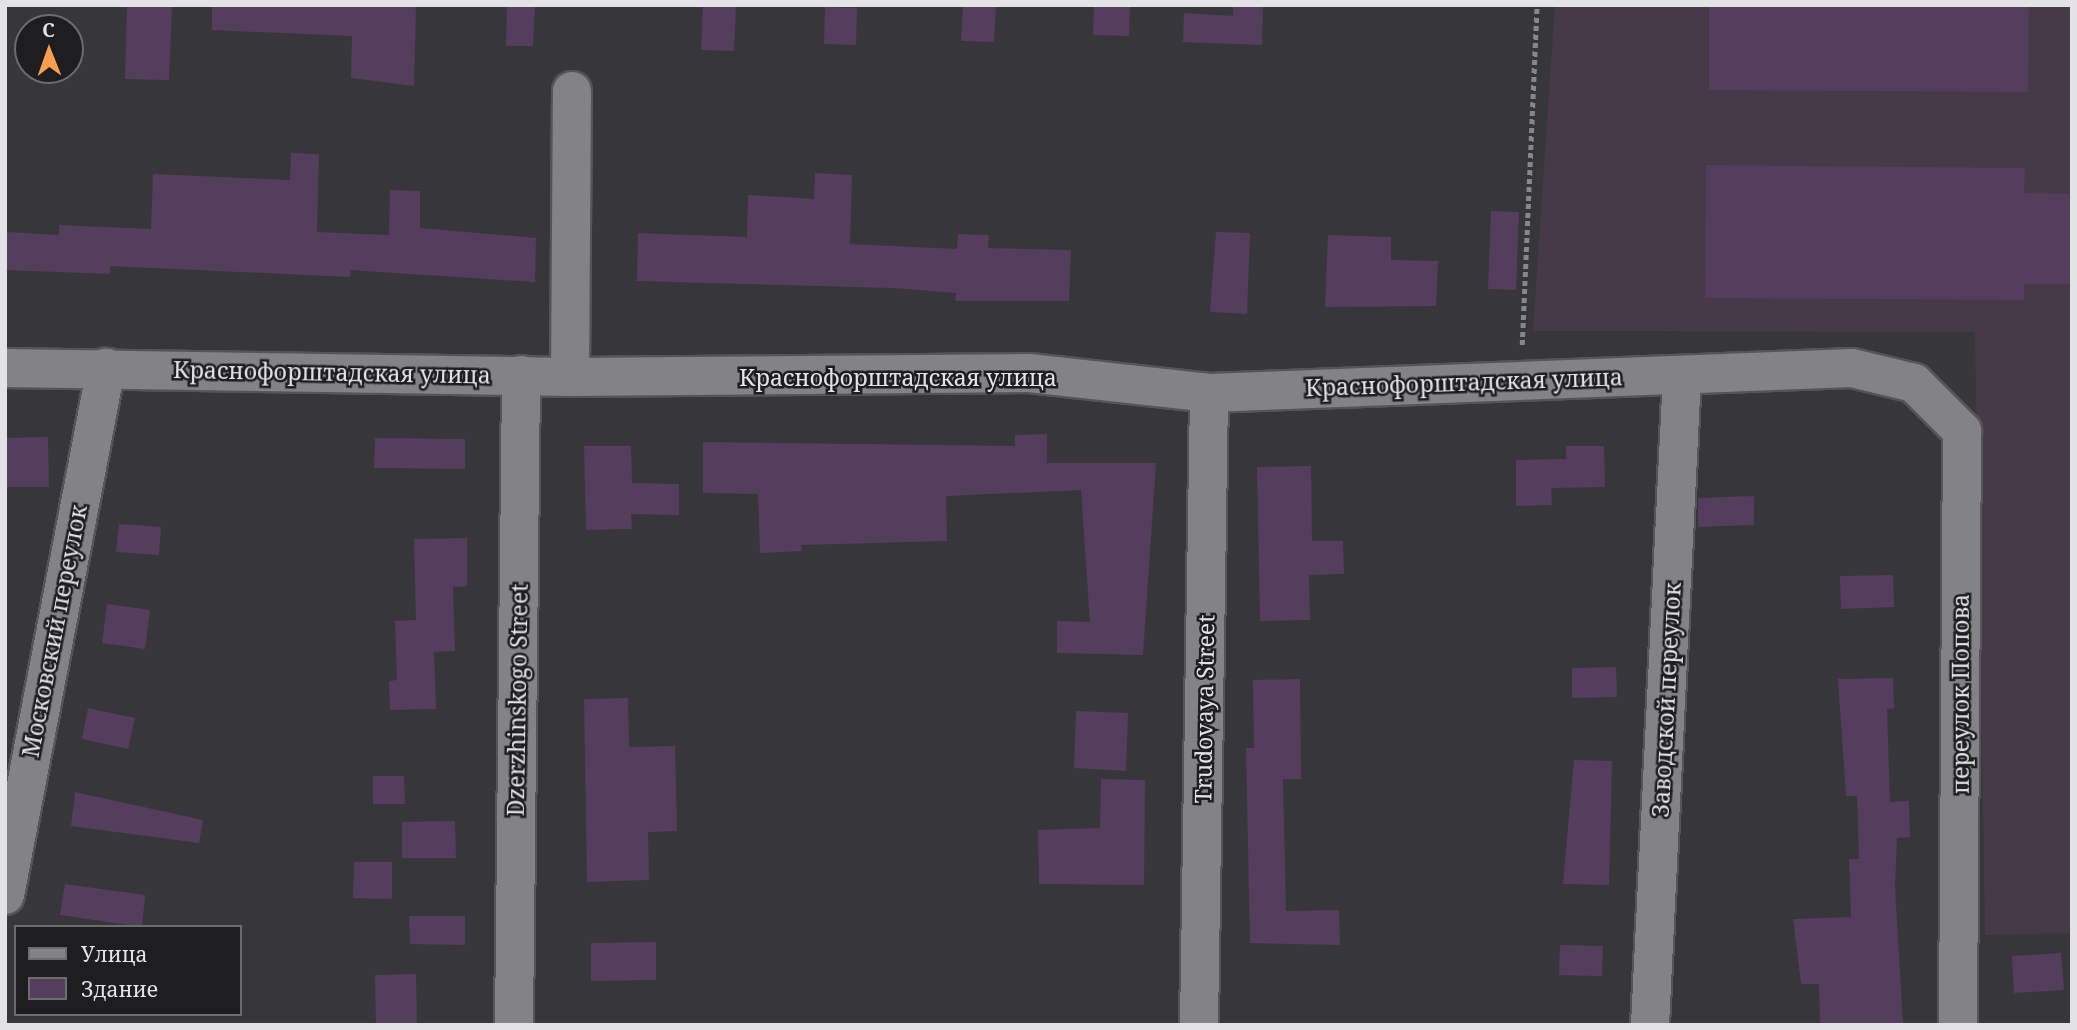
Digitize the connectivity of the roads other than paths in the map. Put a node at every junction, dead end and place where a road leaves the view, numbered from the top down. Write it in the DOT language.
graph roads {
  1 [pos="572,91"];
  2 [pos="5,368"];
  3 [pos="106,368"];
  4 [pos="521,375"];
  5 [pos="1682,375"];
  6 [pos="570,377"];
  7 [pos="1914,383"];
  8 [pos="1209,393"];
  9 [pos="5,895"];
  10 [pos="513,1025"];
  11 [pos="1199,1025"];
  12 [pos="1650,1025"];
  13 [pos="1958,1025"];
  1 -- 6 [label="street"];
  2 -- 3 [label="street, Краснофорштадская улица"];
  3 -- 4 [label="street, Краснофорштадская улица"];
  3 -- 9 [label="street, Московский переулок"];
  4 -- 6 [label="street, Краснофорштадская улица"];
  4 -- 10 [label="street, Dzerzhinskogo Street"];
  5 -- 7 [label="street, Краснофорштадская улица"];
  5 -- 8 [label="street, Краснофорштадская улица"];
  5 -- 12 [label="street, Заводской переулок"];
  6 -- 8 [label="street, Краснофорштадская улица"];
  7 -- 13 [label="street, переулок Попова"];
  8 -- 11 [label="street, Trudovaya Street"];
}
